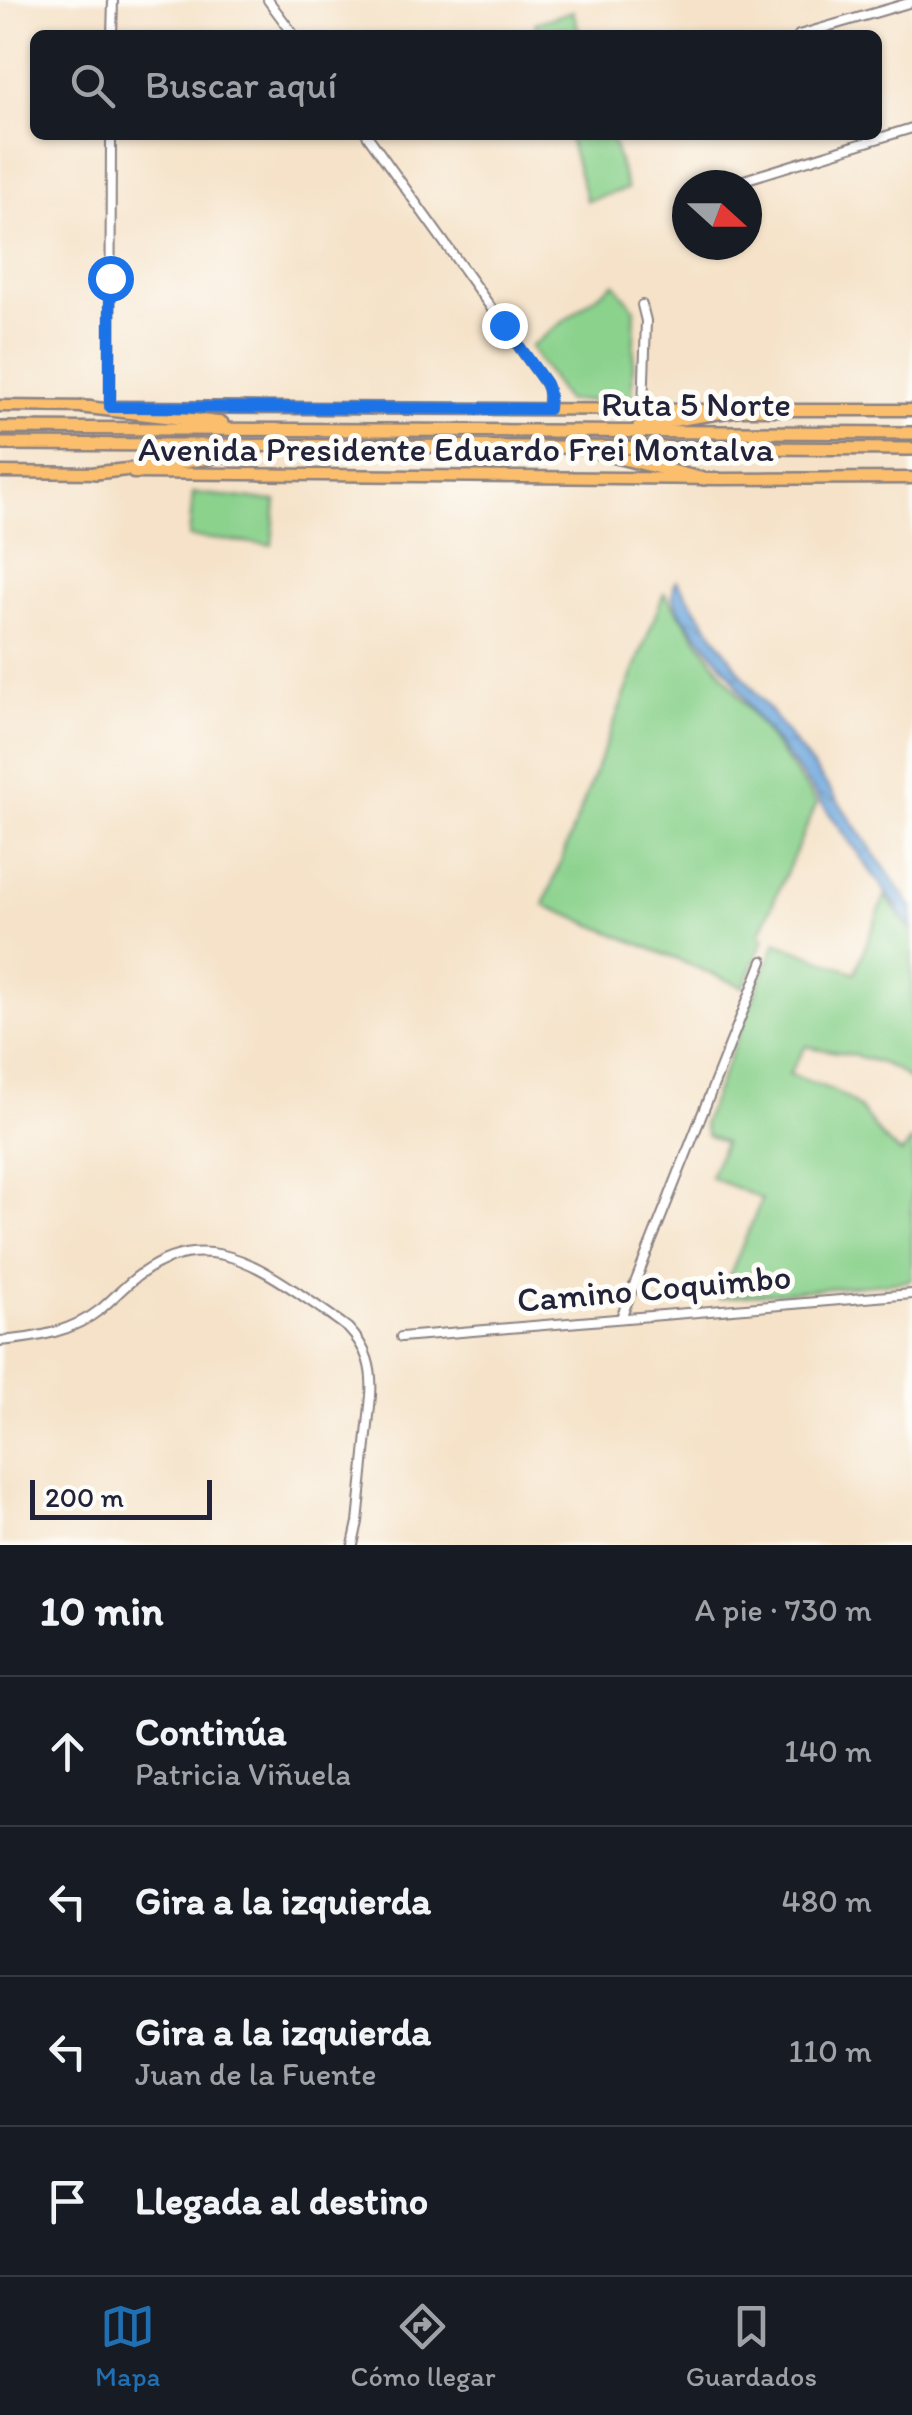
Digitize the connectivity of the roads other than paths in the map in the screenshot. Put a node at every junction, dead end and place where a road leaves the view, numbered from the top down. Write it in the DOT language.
graph roads {
  1 [pos="112,0"];
  2 [pos="268,0"];
  3 [pos="912,2"];
  4 [pos="112,30"];
  5 [pos="290,30"];
  6 [pos="816,30"];
  7 [pos="912,128"];
  8 [pos="882,137"];
  9 [pos="112,140"];
  10 [pos="371,140"];
  11 [pos="873,140"];
  12 [pos="762,174"];
  13 [pos="642,305"];
  14 [pos="0,406"];
  15 [pos="84,407"];
  16 [pos="110,407"];
  17 [pos="548,409"];
  18 [pos="643,409"];
  19 [pos="737,410"];
  20 [pos="912,410"];
  21 [pos="0,428"];
  22 [pos="265,430"];
  23 [pos="620,431"];
  24 [pos="912,433"];
  25 [pos="0,444"];
  26 [pos="282,446"];
  27 [pos="570,447"];
  28 [pos="912,449"];
  29 [pos="0,472"];
  30 [pos="94,473"];
  31 [pos="912,478"];
  32 [pos="704,479"];
  33 [pos="763,961"];
  34 [pos="912,1294"];
  35 [pos="621,1318"];
  36 [pos="401,1337"];
  37 [pos="0,1341"];
  38 [pos="353,1545"];
  1 -- 4 [label="street"];
  2 -- 5 [label="street"];
  3 -- 6 [label="street"];
  7 -- 8 [label="street"];
  9 -- 16 [label="street"];
  10 -- 17 [label="street"];
  11 -- 12 [label="street"];
  13 -- 18 [label="street"];
  14 -- 15 [label="main road, Avenida Presidente Eduardo Frei Montalva"];
  15 -- 16 [label="main road, Avenida Presidente Eduardo Frei Montalva"];
  15 -- 22 [label="highway"];
  16 -- 17 [label="main road, Avenida Presidente Eduardo Frei Montalva"];
  17 -- 18 [label="main road, Avenida Presidente Eduardo Frei Montalva"];
  18 -- 19 [label="main road, Avenida Presidente Eduardo Frei Montalva"];
  19 -- 20 [label="main road, Avenida Presidente Eduardo Frei Montalva"];
  19 -- 23 [label="highway"];
  21 -- 22 [label="highway, Ruta 5 Norte"];
  22 -- 23 [label="highway, Ruta 5 Norte"];
  23 -- 24 [label="highway, Ruta 5 Norte"];
  25 -- 26 [label="highway, Ruta 5 Norte"];
  26 -- 27 [label="highway, Ruta 5 Norte"];
  26 -- 30 [label="highway"];
  27 -- 28 [label="highway, Ruta 5 Norte"];
  27 -- 32 [label="highway"];
  29 -- 30 [label="main road, Avenida Presidente Eduardo Frei Montalva"];
  30 -- 32 [label="main road, Avenida Presidente Eduardo Frei Montalva"];
  31 -- 32 [label="main road, Avenida Presidente Eduardo Frei Montalva"];
  33 -- 35 [label="street"];
  34 -- 35 [label="street, Camino Coquimbo"];
  35 -- 36 [label="street, Camino Coquimbo"];
  37 -- 38 [label="street"];
}
